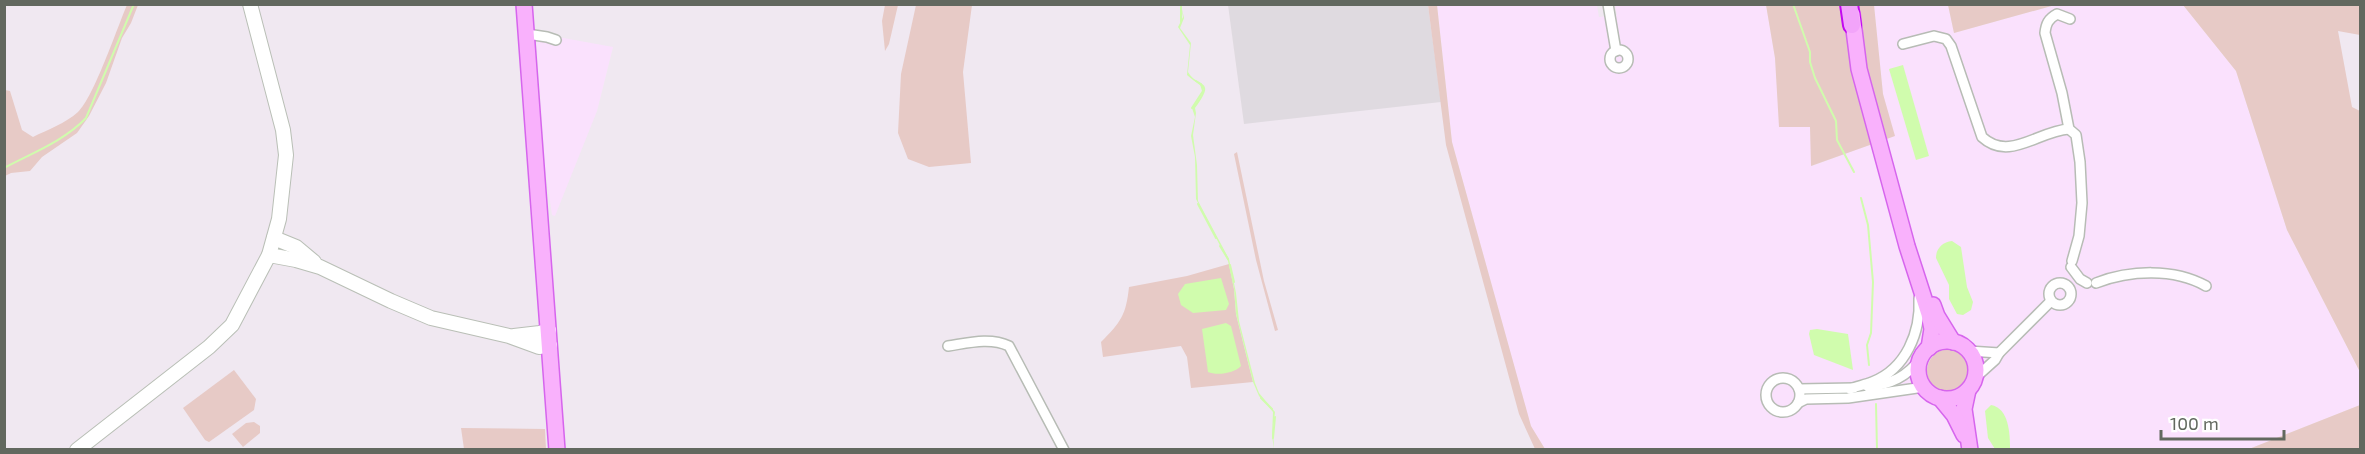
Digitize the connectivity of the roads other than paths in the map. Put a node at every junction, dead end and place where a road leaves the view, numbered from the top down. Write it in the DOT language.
graph roads {
  1 [pos="250,4"];
  2 [pos="524,4"];
  3 [pos="1608,4"];
  4 [pos="1850,4"];
  5 [pos="1858,4"];
  6 [pos="2070,19"];
  7 [pos="1852,25"];
  8 [pos="527,34"];
  9 [pos="556,40"];
  10 [pos="1903,44"];
  11 [pos="1616,51"];
  12 [pos="2069,129"];
  13 [pos="274,238"];
  14 [pos="1907,246"];
  15 [pos="269,255"];
  16 [pos="320,267"];
  17 [pos="2206,286"];
  18 [pos="2051,301"];
  19 [pos="508,336"];
  20 [pos="549,338"];
  21 [pos="1953,342"];
  22 [pos="948,346"];
  23 [pos="1969,351"];
  24 [pos="1925,353"];
  25 [pos="1999,353"];
  26 [pos="551,366"];
  27 [pos="1971,384"];
  28 [pos="1924,387"];
  29 [pos="1798,389"];
  30 [pos="1850,389"];
  31 [pos="1940,398"];
  32 [pos="1798,402"];
  33 [pos="77,450"];
  34 [pos="557,450"];
  35 [pos="1064,450"];
  36 [pos="1970,450"];
  1 -- 13 [label="main road"];
  2 -- 8 [label="main road"];
  3 -- 11 [label="street"];
  4 -- 7 [label="highway"];
  5 -- 21 [label="main road"];
  6 -- 12 [label="street"];
  7 -- 14 [label="main road"];
  8 -- 9 [label="street"];
  8 -- 20 [label="main road"];
  10 -- 12 [label="street"];
  12 -- 17 [label="street"];
  13 -- 15 [label="main road"];
  13 -- 16 [label="main road"];
  14 -- 24 [label="main road"];
  14 -- 30 [label="street"];
  15 -- 16 [label="main road"];
  15 -- 33 [label="main road"];
  16 -- 19 [label="main road"];
  18 -- 25 [label="street"];
  19 -- 20 [label="main road"];
  19 -- 26 [label="main road"];
  20 -- 26 [label="main road"];
  21 -- 23 [label="main road"];
  21 -- 24 [label="main road"];
  22 -- 35 [label="street"];
  23 -- 25 [label="street"];
  23 -- 27 [label="main road"];
  24 -- 28 [label="main road"];
  24 -- 30 [label="street"];
  25 -- 27 [label="street"];
  26 -- 34 [label="main road"];
  27 -- 31 [label="main road"];
  27 -- 36 [label="main road"];
  28 -- 31 [label="main road"];
  28 -- 32 [label="street"];
  29 -- 30 [label="street"];
  29 -- 32 [label="street"];
  29 -- 32 [label="street"];
  31 -- 36 [label="main road"];
}
